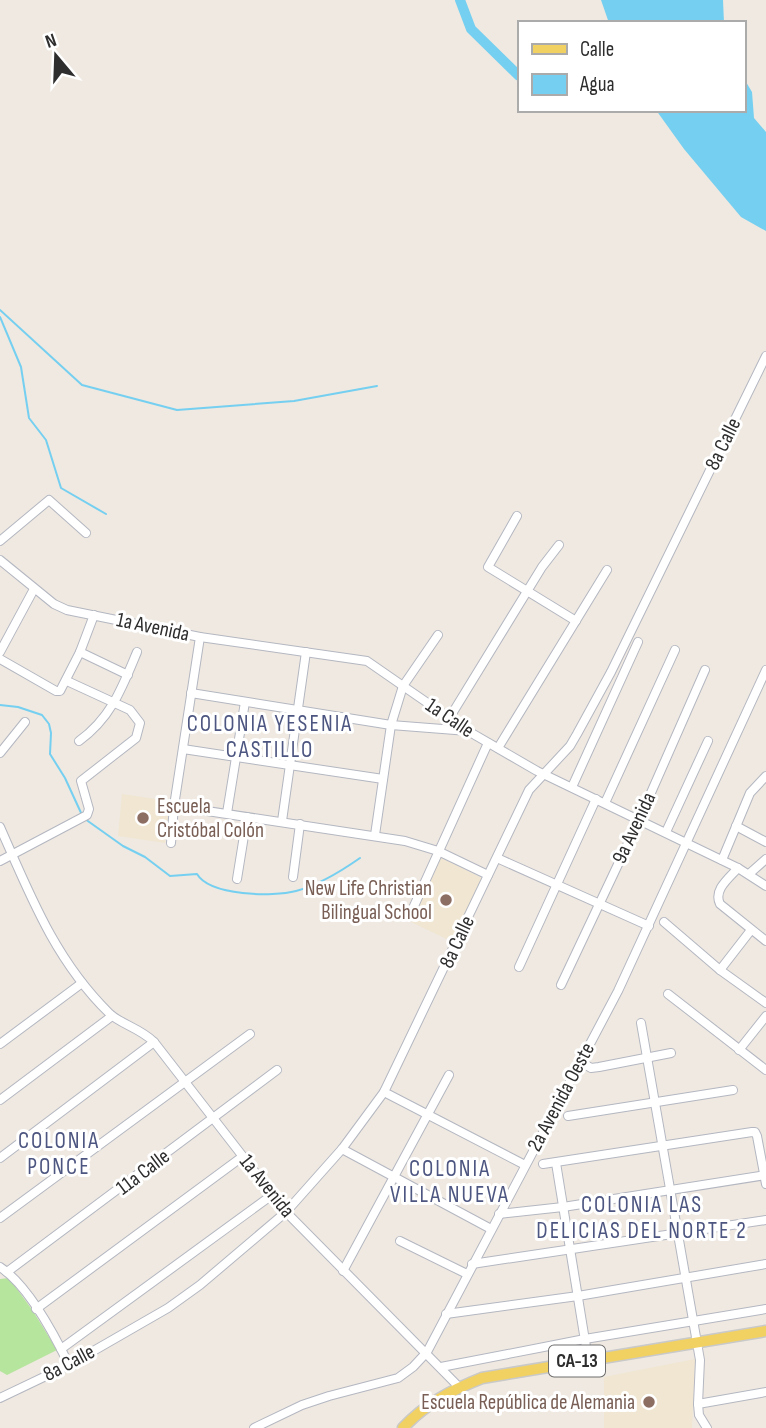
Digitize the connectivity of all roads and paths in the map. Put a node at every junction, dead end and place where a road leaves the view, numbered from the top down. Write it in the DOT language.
graph roads {
  1 [pos="766,356"];
  2 [pos="517,516"];
  3 [pos="86,533"];
  4 [pos="0,541"];
  5 [pos="559,545"];
  6 [pos="0,561"];
  7 [pos="607,570"];
  8 [pos="34,589"];
  9 [pos="527,591"];
  10 [pos="94,615"];
  11 [pos="576,621"];
  12 [pos="438,635"];
  13 [pos="200,637"];
  14 [pos="638,642"];
  15 [pos="675,650"];
  16 [pos="0,652"];
  17 [pos="80,652"];
  18 [pos="137,652"];
  19 [pos="306,652"];
  20 [pos="0,659"];
  21 [pos="705,670"];
  22 [pos="766,670"];
  23 [pos="128,675"];
  24 [pos="67,681"];
  25 [pos="403,686"];
  26 [pos="191,693"];
  27 [pos="245,702"];
  28 [pos="114,704"];
  29 [pos="298,710"];
  30 [pos="450,717"];
  31 [pos="25,722"];
  32 [pos="391,725"];
  33 [pos="468,730"];
  34 [pos="79,741"];
  35 [pos="708,741"];
  36 [pos="488,743"];
  37 [pos="498,748"];
  38 [pos="183,749"];
  39 [pos="0,753"];
  40 [pos="237,758"];
  41 [pos="290,765"];
  42 [pos="544,774"];
  43 [pos="766,776"];
  44 [pos="383,779"];
  45 [pos="572,787"];
  46 [pos="596,799"];
  47 [pos="605,803"];
  48 [pos="174,806"];
  49 [pos="227,813"];
  50 [pos="247,817"];
  51 [pos="639,820"];
  52 [pos="282,821"];
  53 [pos="300,824"];
  54 [pos="736,826"];
  55 [pos="1,832"];
  56 [pos="666,832"];
  57 [pos="375,835"];
  58 [pos="766,842"];
  59 [pos="171,843"];
  60 [pos="688,843"];
  61 [pos="438,851"];
  62 [pos="12,854"];
  63 [pos="497,858"];
  64 [pos="722,859"];
  65 [pos="766,859"];
  66 [pos="0,861"];
  67 [pos="738,867"];
  68 [pos="749,874"];
  69 [pos="488,876"];
  70 [pos="292,877"];
  71 [pos="237,879"];
  72 [pos="555,885"];
  73 [pos="766,886"];
  74 [pos="599,904"];
  75 [pos="409,917"];
  76 [pos="664,922"];
  77 [pos="649,926"];
  78 [pos="751,930"];
  79 [pos="766,942"];
  80 [pos="519,967"];
  81 [pos="720,970"];
  82 [pos="82,983"];
  83 [pos="561,985"];
  84 [pos="668,994"];
  85 [pos="766,1003"];
  86 [pos="112,1016"];
  87 [pos="766,1016"];
  88 [pos="642,1023"];
  89 [pos="250,1034"];
  90 [pos="154,1042"];
  91 [pos="0,1044"];
  92 [pos="739,1050"];
  93 [pos="671,1053"];
  94 [pos="648,1057"];
  95 [pos="579,1061"];
  96 [pos="277,1070"];
  97 [pos="766,1070"];
  98 [pos="449,1075"];
  99 [pos="186,1082"];
  100 [pos="733,1090"];
  101 [pos="384,1093"];
  102 [pos="0,1100"];
  103 [pos="655,1102"];
  104 [pos="428,1115"];
  105 [pos="568,1116"];
  106 [pos="214,1118"];
  107 [pos="662,1145"];
  108 [pos="342,1149"];
  109 [pos="242,1157"];
  110 [pos="0,1158"];
  111 [pos="556,1163"];
  112 [pos="543,1164"];
  113 [pos="525,1165"];
  114 [pos="394,1177"];
  115 [pos="765,1178"];
  116 [pos="669,1190"];
  117 [pos="272,1195"];
  118 [pos="563,1207"];
  119 [pos="286,1212"];
  120 [pos="499,1214"];
  121 [pos="0,1218"];
  122 [pos="766,1220"];
  123 [pos="491,1228"];
  124 [pos="677,1234"];
  125 [pos="400,1241"];
  126 [pos="570,1250"];
  127 [pos="472,1264"];
  128 [pos="766,1265"];
  129 [pos="4,1269"];
  130 [pos="343,1271"];
  131 [pos="467,1274"];
  132 [pos="684,1278"];
  133 [pos="578,1296"];
  134 [pos="36,1309"];
  135 [pos="766,1309"];
  136 [pos="446,1314"];
  137 [pos="693,1323"];
  138 [pos="766,1331"];
  139 [pos="585,1339"];
  140 [pos="696,1341"];
  141 [pos="61,1349"];
  142 [pos="427,1352"];
  143 [pos="589,1359"];
  144 [pos="69,1365"];
  145 [pos="441,1367"];
  146 [pos="459,1387"];
  147 [pos="766,1392"];
  148 [pos="0,1398"];
  149 [pos="698,1404"];
  150 [pos="699,1415"];
  151 [pos="254,1428"];
  152 [pos="403,1428"];
  153 [pos="699,1428"];
  154 [pos="707,1428"];
  1 -- 42 [label="street, 8a Calle"];
  2 -- 9 [label="street"];
  3 -- 4 [label="street"];
  5 -- 9 [label="street"];
  6 -- 8 [label="street, 1a Avenida"];
  7 -- 11 [label="street"];
  8 -- 10 [label="street, 1a Avenida"];
  8 -- 16 [label="street"];
  9 -- 11 [label="street"];
  9 -- 30 [label="street"];
  10 -- 13 [label="street, 1a Avenida"];
  10 -- 17 [label="street"];
  11 -- 37 [label="street"];
  12 -- 25 [label="street"];
  13 -- 19 [label="street, 1a Calle"];
  13 -- 26 [label="street, 1a Avenida"];
  14 -- 45 [label="street"];
  15 -- 47 [label="street"];
  17 -- 23 [label="street"];
  17 -- 24 [label="street"];
  18 -- 23 [label="street"];
  19 -- 25 [label="street, 1a Calle"];
  19 -- 29 [label="street"];
  20 -- 24 [label="street"];
  21 -- 51 [label="street, 9a Avenida"];
  22 -- 60 [label="street, 2a Avenida Oeste"];
  23 -- 28 [label="street"];
  24 -- 28 [label="street"];
  25 -- 30 [label="street, 1a Calle"];
  25 -- 32 [label="street"];
  26 -- 27 [label="street"];
  26 -- 38 [label="street, 1a Avenida"];
  27 -- 29 [label="street"];
  27 -- 40 [label="street"];
  28 -- 34 [label="street"];
  28 -- 62 [label="street"];
  29 -- 32 [label="street"];
  29 -- 41 [label="street"];
  30 -- 33 [label="street, 1a Calle"];
  31 -- 39 [label="street"];
  32 -- 33 [label="street"];
  32 -- 44 [label="street"];
  33 -- 36 [label="street, 1a Calle"];
  35 -- 56 [label="street"];
  36 -- 37 [label="street, 1a Calle"];
  36 -- 61 [label="street"];
  37 -- 42 [label="street, 1a Calle"];
  38 -- 40 [label="street"];
  38 -- 48 [label="street, 1a Avenida"];
  40 -- 41 [label="street"];
  40 -- 49 [label="street"];
  41 -- 44 [label="street"];
  41 -- 52 [label="street"];
  42 -- 45 [label="street, 1a Calle"];
  42 -- 63 [label="street, 8a Calle"];
  43 -- 54 [label="street"];
  44 -- 57 [label="street"];
  45 -- 46 [label="street, 1a Calle"];
  46 -- 47 [label="street, 1a Calle"];
  46 -- 72 [label="street"];
  47 -- 51 [label="street, 1a Calle"];
  48 -- 49 [label="street"];
  48 -- 59 [label="street, 1a Avenida"];
  49 -- 50 [label="street"];
  50 -- 52 [label="street"];
  50 -- 71 [label="street"];
  51 -- 56 [label="street, 1a Calle"];
  51 -- 74 [label="street, 9a Avenida"];
  52 -- 53 [label="street"];
  53 -- 57 [label="street"];
  53 -- 70 [label="street"];
  54 -- 58 [label="street"];
  54 -- 64 [label="street"];
  55 -- 62 [label="street, 1a Avenida"];
  56 -- 60 [label="street, 1a Calle"];
  57 -- 61 [label="street"];
  60 -- 64 [label="street"];
  60 -- 77 [label="street, 2a Avenida Oeste"];
  61 -- 69 [label="street"];
  61 -- 75 [label="street"];
  62 -- 66 [label="street"];
  62 -- 82 [label="street, 1a Avenida"];
  63 -- 69 [label="street, 8a Calle"];
  63 -- 72 [label="street"];
  64 -- 67 [label="street"];
  65 -- 68 [label="street"];
  67 -- 68 [label="street"];
  67 -- 78 [label="street"];
  68 -- 73 [label="street"];
  69 -- 101 [label="street, 8a Calle"];
  72 -- 74 [label="street"];
  72 -- 80 [label="street"];
  74 -- 77 [label="street"];
  74 -- 83 [label="street, 9a Avenida"];
  76 -- 81 [label="street"];
  77 -- 95 [label="street, 2a Avenida Oeste"];
  78 -- 79 [label="street"];
  78 -- 81 [label="street"];
  81 -- 85 [label="street"];
  82 -- 86 [label="street, 1a Avenida"];
  82 -- 91 [label="street"];
  84 -- 92 [label="street"];
  86 -- 90 [label="street, 1a Avenida"];
  86 -- 102 [label="street"];
  87 -- 92 [label="street"];
  88 -- 94 [label="street"];
  89 -- 99 [label="street"];
  90 -- 99 [label="street, 1a Avenida"];
  90 -- 110 [label="street"];
  92 -- 97 [label="street"];
  93 -- 94 [label="street"];
  94 -- 95 [label="street"];
  94 -- 103 [label="street"];
  95 -- 113 [label="street, 2a Avenida Oeste"];
  96 -- 106 [label="street, 11a Calle"];
  98 -- 104 [label="street"];
  99 -- 106 [label="street, 1a Avenida"];
  99 -- 121 [label="street"];
  100 -- 103 [label="street"];
  101 -- 104 [label="street"];
  101 -- 108 [label="street, 8a Calle"];
  103 -- 105 [label="street"];
  103 -- 107 [label="street"];
  104 -- 113 [label="street"];
  104 -- 114 [label="street"];
  106 -- 109 [label="street, 1a Avenida"];
  106 -- 129 [label="street, 11a Calle"];
  107 -- 111 [label="street"];
  107 -- 115 [label="street"];
  107 -- 116 [label="street"];
  108 -- 114 [label="street"];
  108 -- 119 [label="street, 8a Calle"];
  109 -- 117 [label="street, 1a Avenida"];
  109 -- 134 [label="street"];
  111 -- 112 [label="street"];
  111 -- 118 [label="street"];
  113 -- 120 [label="street, 2a Avenida Oeste"];
  114 -- 123 [label="street"];
  114 -- 130 [label="street"];
  115 -- 116 [label="street"];
  116 -- 118 [label="street"];
  116 -- 124 [label="street"];
  117 -- 119 [label="street, 1a Avenida"];
  117 -- 141 [label="street"];
  118 -- 120 [label="street"];
  118 -- 126 [label="street"];
  119 -- 130 [label="street, 1a Avenida"];
  119 -- 144 [label="street, 8a Calle"];
  120 -- 123 [label="street, 2a Avenida Oeste"];
  122 -- 124 [label="street"];
  123 -- 127 [label="street, 2a Avenida Oeste"];
  124 -- 126 [label="street"];
  124 -- 132 [label="street"];
  125 -- 131 [label="street"];
  126 -- 127 [label="street"];
  126 -- 133 [label="street"];
  127 -- 131 [label="street, 2a Avenida Oeste"];
  128 -- 132 [label="street"];
  129 -- 134 [label="street"];
  130 -- 142 [label="street, 1a Avenida"];
  131 -- 136 [label="street, 2a Avenida Oeste"];
  132 -- 133 [label="street"];
  132 -- 137 [label="street"];
  133 -- 136 [label="street"];
  133 -- 139 [label="street"];
  134 -- 141 [label="street"];
  135 -- 137 [label="street"];
  136 -- 142 [label="street, 2a Avenida Oeste"];
  137 -- 139 [label="street"];
  137 -- 140 [label="street"];
  138 -- 140 [label="main road, CA-13"];
  139 -- 143 [label="street"];
  139 -- 145 [label="street"];
  140 -- 143 [label="main road, CA-13"];
  140 -- 149 [label="street"];
  141 -- 144 [label="street"];
  142 -- 145 [label="street, 1a Avenida"];
  142 -- 151 [label="street"];
  143 -- 146 [label="main road, CA-13"];
  144 -- 148 [label="street, 8a Calle"];
  145 -- 146 [label="street, 1a Avenida"];
  146 -- 152 [label="main road, CA-13"];
  147 -- 149 [label="street"];
  149 -- 150 [label="street"];
  150 -- 153 [label="street"];
  150 -- 154 [label="street"];
}
